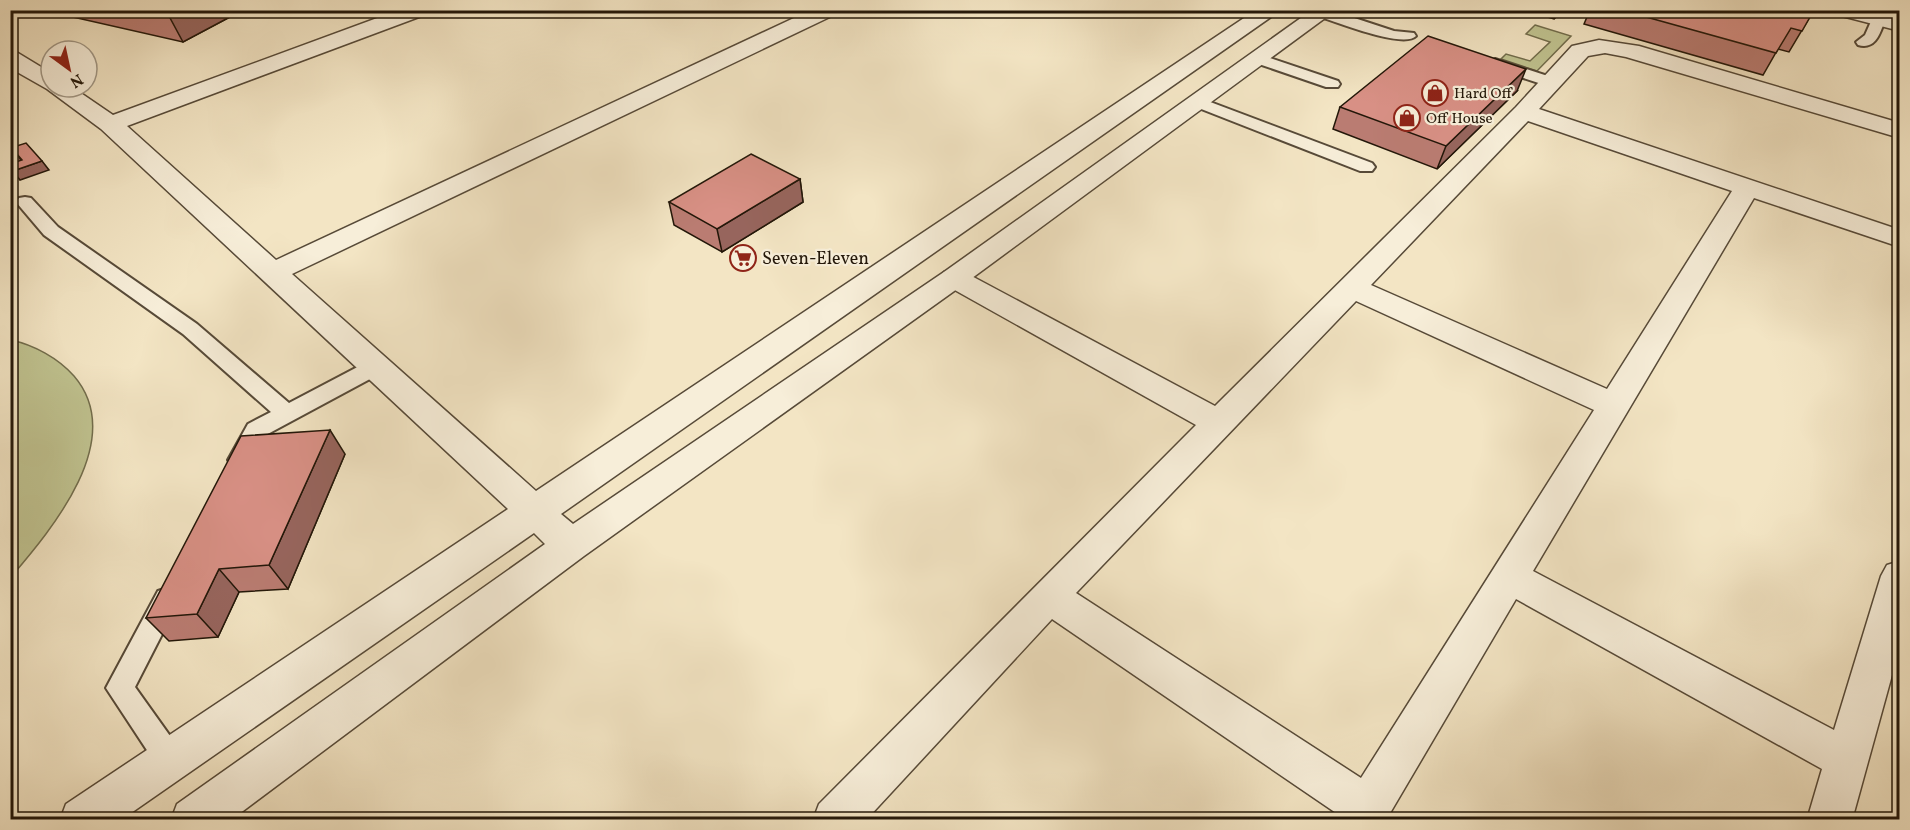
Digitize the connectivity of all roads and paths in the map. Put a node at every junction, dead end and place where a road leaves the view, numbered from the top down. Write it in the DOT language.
graph roads {
  1 [pos="420,10"];
  2 [pos="829,10"];
  3 [pos="1271,10"];
  4 [pos="1841,10"];
  5 [pos="1324,12"];
  6 [pos="1878,20"];
  7 [pos="1899,25"];
  8 [pos="1409,36"];
  9 [pos="1863,42"];
  10 [pos="1490,57"];
  11 [pos="10,58"];
  12 [pos="1258,58"];
  13 [pos="39,76"];
  14 [pos="1551,82"];
  15 [pos="1332,84"];
  16 [pos="74,99"];
  17 [pos="1197,102"];
  18 [pos="1524,112"];
  19 [pos="110,124"];
  20 [pos="1899,131"];
  21 [pos="1366,167"];
  22 [pos="1747,188"];
  23 [pos="25,202"];
  24 [pos="1899,239"];
  25 [pos="271,273"];
  26 [pos="954,278"];
  27 [pos="1350,287"];
  28 [pos="375,367"];
  29 [pos="1615,406"];
  30 [pos="288,413"];
  31 [pos="1218,422"];
  32 [pos="230,480"];
  33 [pos="535,510"];
  34 [pos="571,544"];
  35 [pos="180,574"];
  36 [pos="1899,576"];
  37 [pos="1510,578"];
  38 [pos="1049,596"];
  39 [pos="1845,759"];
  40 [pos="170,760"];
  41 [pos="1364,814"];
  42 [pos="82,819"];
  43 [pos="193,819"];
  44 [pos="835,819"];
  45 [pos="1828,819"];
  1 -- 19 [label="street"];
  2 -- 25 [label="street"];
  3 -- 33 [label="street"];
  4 -- 6 [label="street"];
  5 -- 8 [label="lane"];
  5 -- 12 [label="street"];
  6 -- 7 [label="street"];
  6 -- 9 [label="lane"];
  10 -- 14 [label="lane"];
  11 -- 13 [label="street"];
  12 -- 15 [label="lane"];
  12 -- 17 [label="street"];
  14 -- 18 [label="street"];
  14 -- 20 [label="street"];
  16 -- 19 [label="street"];
  17 -- 21 [label="lane"];
  17 -- 26 [label="street"];
  18 -- 22 [label="street"];
  18 -- 27 [label="street"];
  19 -- 25 [label="street"];
  22 -- 24 [label="street"];
  22 -- 29 [label="street"];
  23 -- 30 [label="lane"];
  25 -- 28 [label="street"];
  26 -- 31 [label="street"];
  26 -- 34 [label="street"];
  27 -- 29 [label="street"];
  27 -- 31 [label="street"];
  28 -- 30 [label="lane"];
  28 -- 33 [label="street"];
  29 -- 37 [label="street"];
  30 -- 32 [label="lane"];
  31 -- 38 [label="street"];
  33 -- 34 [label="street"];
  33 -- 40 [label="street"];
  34 -- 43 [label="street"];
  35 -- 40 [label="lane"];
  36 -- 39 [label="street"];
  37 -- 39 [label="street"];
  37 -- 41 [label="street"];
  38 -- 41 [label="street"];
  38 -- 44 [label="street"];
  39 -- 45 [label="street"];
  40 -- 42 [label="street"];
}
